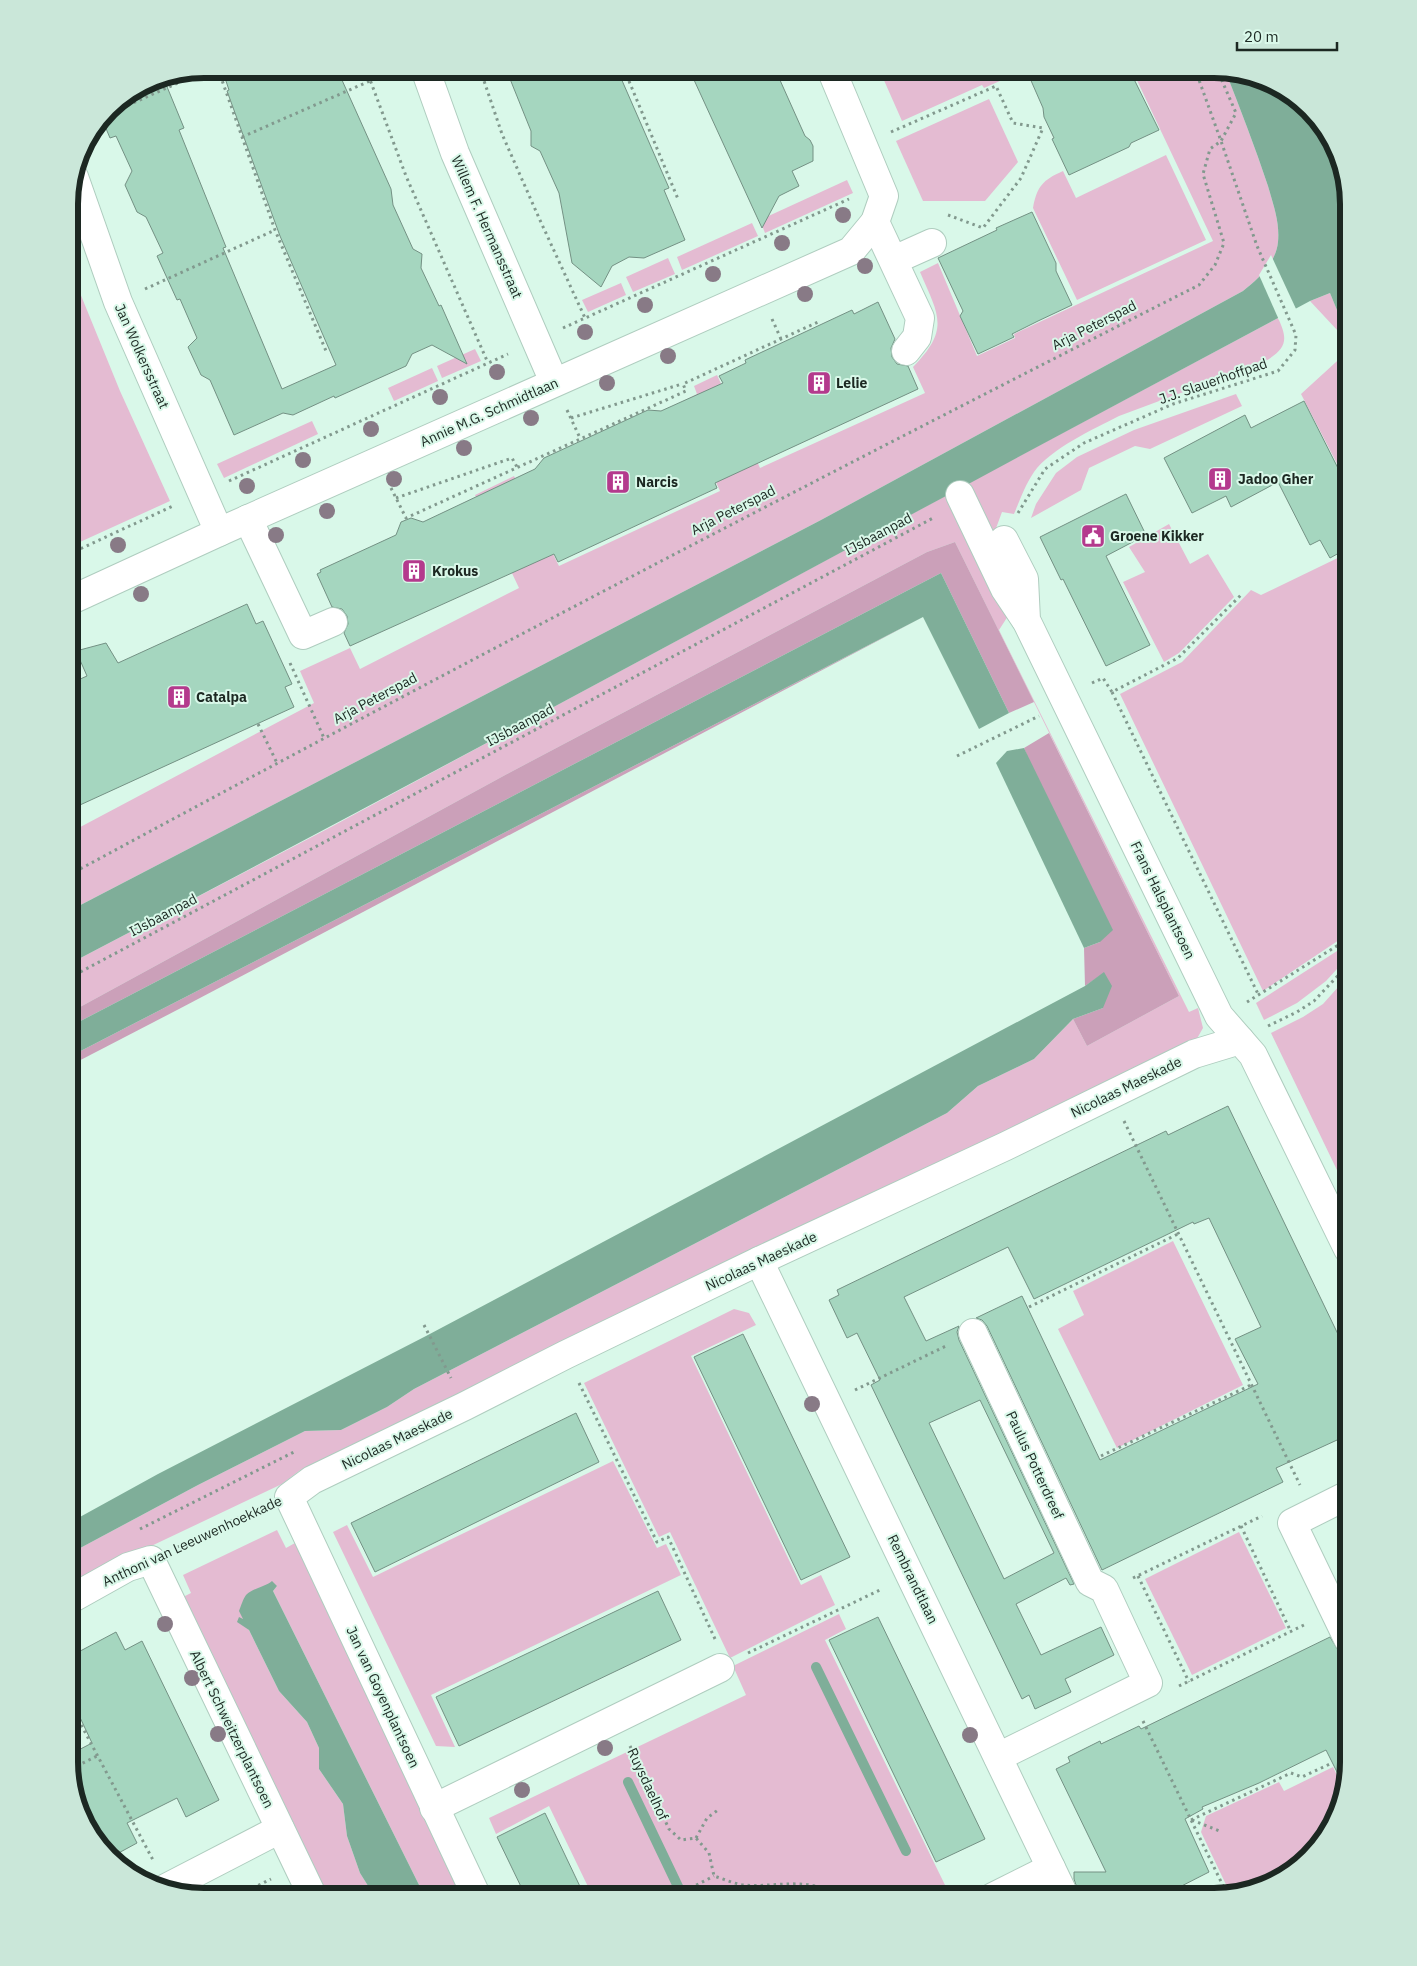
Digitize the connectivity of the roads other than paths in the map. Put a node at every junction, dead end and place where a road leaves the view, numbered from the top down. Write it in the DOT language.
graph roads {
  1 [pos="429,78"];
  2 [pos="835,78"];
  3 [pos="79,190"];
  4 [pos="876,222"];
  5 [pos="932,244"];
  6 [pos="894,260"];
  7 [pos="906,351"];
  8 [pos="554,382"];
  9 [pos="960,495"];
  10 [pos="248,518"];
  11 [pos="219,532"];
  12 [pos="1004,540"];
  13 [pos="78,597"];
  14 [pos="1026,620"];
  15 [pos="333,622"];
  16 [pos="1240,1040"];
  17 [pos="1340,1233"];
  18 [pos="759,1261"];
  19 [pos="973,1333"];
  20 [pos="288,1497"];
  21 [pos="1340,1499"];
  22 [pos="150,1560"];
  23 [pos="77,1596"];
  24 [pos="1340,1622"];
  25 [pos="723,1666"];
  26 [pos="998,1757"];
  27 [pos="434,1808"];
  28 [pos="280,1829"];
  29 [pos="1051,1868"];
  30 [pos="173,1884"];
  31 [pos="309,1888"];
  32 [pos="473,1888"];
  33 [pos="1012,1888"];
  34 [pos="1061,1888"];
  1 -- 8 [label="street, Willem F. Hermansstraat"];
  2 -- 4 [label="street, Annie M.G. Schmidtlaan"];
  3 -- 11 [label="street, Jan Wolkersstraat"];
  4 -- 6 [label="street"];
  4 -- 8 [label="street, Annie M.G. Schmidtlaan"];
  5 -- 6 [label="street"];
  6 -- 7 [label="street"];
  8 -- 10 [label="street, Annie M.G. Schmidtlaan"];
  9 -- 14 [label="street"];
  10 -- 11 [label="street, Annie M.G. Schmidtlaan"];
  10 -- 15 [label="street"];
  11 -- 13 [label="street, Annie M.G. Schmidtlaan"];
  12 -- 14 [label="street, Frans Halsplantsoen"];
  14 -- 16 [label="street, Frans Halsplantsoen"];
  16 -- 17 [label="street, Frans Halsplantsoen"];
  16 -- 18 [label="street, Nicolaas Maeskade"];
  18 -- 20 [label="street, Nicolaas Maeskade"];
  18 -- 26 [label="street, Rembrandtlaan"];
  19 -- 26 [label="street, Paulus Potterdreef"];
  20 -- 27 [label="street, Jan van Goyenplantsoen"];
  21 -- 24 [label="street"];
  22 -- 23 [label="street, Anthoni van Leeuwenhoekkade"];
  22 -- 28 [label="street, Albert Schweitzerplantsoen"];
  25 -- 27 [label="street"];
  26 -- 29 [label="street, Rembrandtlaan"];
  27 -- 32 [label="street, Jan van Goyenplantsoen"];
  28 -- 30 [label="street"];
  28 -- 31 [label="street, Albert Schweitzerplantsoen"];
  29 -- 33 [label="street"];
  29 -- 34 [label="street, Rembrandtlaan"];
}
